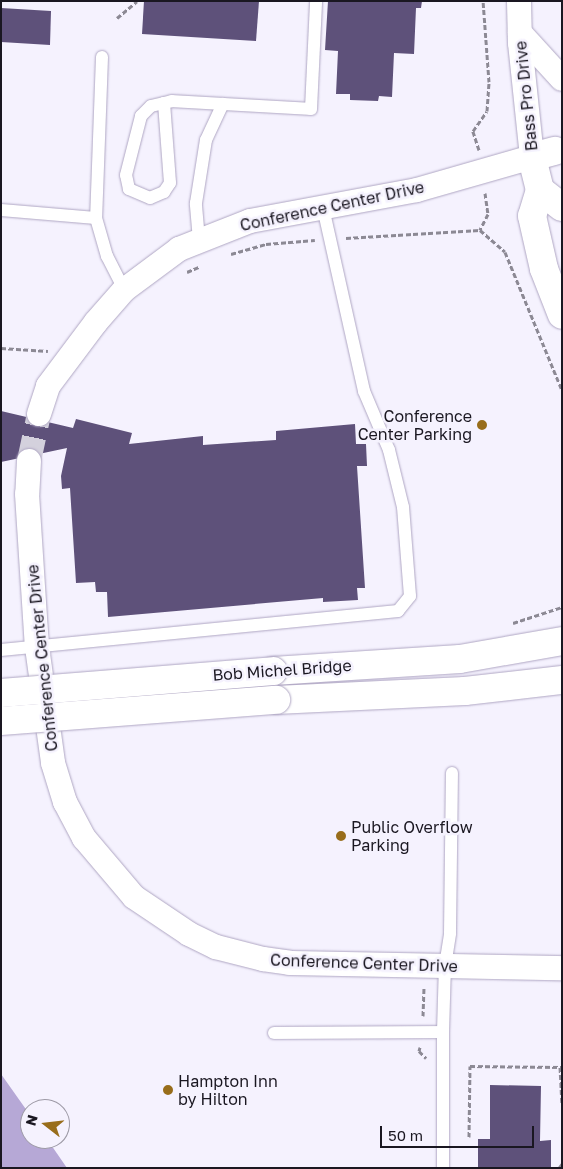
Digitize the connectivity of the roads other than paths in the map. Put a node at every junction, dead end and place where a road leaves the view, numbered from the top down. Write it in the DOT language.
graph roads {
  1 [pos="316,1"];
  2 [pos="519,1"];
  3 [pos="520,33"];
  4 [pos="102,57"];
  5 [pos="562,79"];
  6 [pos="164,103"];
  7 [pos="223,104"];
  8 [pos="553,151"];
  9 [pos="540,190"];
  10 [pos="323,207"];
  11 [pos="562,207"];
  12 [pos="1,210"];
  13 [pos="96,218"];
  14 [pos="199,240"];
  15 [pos="124,290"];
  16 [pos="562,315"];
  17 [pos="39,414"];
  18 [pos="29,461"];
  19 [pos="562,630"];
  20 [pos="562,641"];
  21 [pos="37,646"];
  22 [pos="529,647"];
  23 [pos="1,650"];
  24 [pos="562,680"];
  25 [pos="465,691"];
  26 [pos="562,691"];
  27 [pos="1,693"];
  28 [pos="1,721"];
  29 [pos="452,773"];
  30 [pos="445,966"];
  31 [pos="562,968"];
  32 [pos="443,1032"];
  33 [pos="274,1034"];
  34 [pos="443,1168"];
  1 -- 7 [label="lane"];
  2 -- 3 [label="street, Bass Pro Drive"];
  3 -- 5 [label="street"];
  3 -- 8 [label="street, Bass Pro Drive"];
  4 -- 13 [label="lane"];
  6 -- 6 [label="lane"];
  6 -- 7 [label="lane"];
  7 -- 14 [label="lane"];
  8 -- 9 [label="main road, Bass Pro Drive"];
  8 -- 10 [label="street, Conference Center Drive"];
  9 -- 11 [label="main road"];
  9 -- 16 [label="main road"];
  10 -- 14 [label="street, Conference Center Drive"];
  10 -- 21 [label="lane"];
  12 -- 13 [label="lane"];
  13 -- 15 [label="lane"];
  14 -- 15 [label="street, Conference Center Drive"];
  15 -- 17 [label="street, Conference Center Drive"];
  18 -- 21 [label="street, Conference Center Drive"];
  19 -- 22 [label="main road"];
  20 -- 22 [label="main road, Bob Michel Bridge"];
  21 -- 23 [label="lane"];
  21 -- 30 [label="street, Conference Center Drive"];
  22 -- 27 [label="main road, Bob Michel Bridge, bridge"];
  24 -- 25 [label="main road, Bob Michel Bridge"];
  25 -- 26 [label="street"];
  25 -- 28 [label="main road, Bob Michel Bridge, bridge"];
  29 -- 30 [label="lane"];
  30 -- 31 [label="street, Conference Center Drive"];
  30 -- 32 [label="lane"];
  32 -- 33 [label="lane"];
  32 -- 34 [label="lane"];
}
